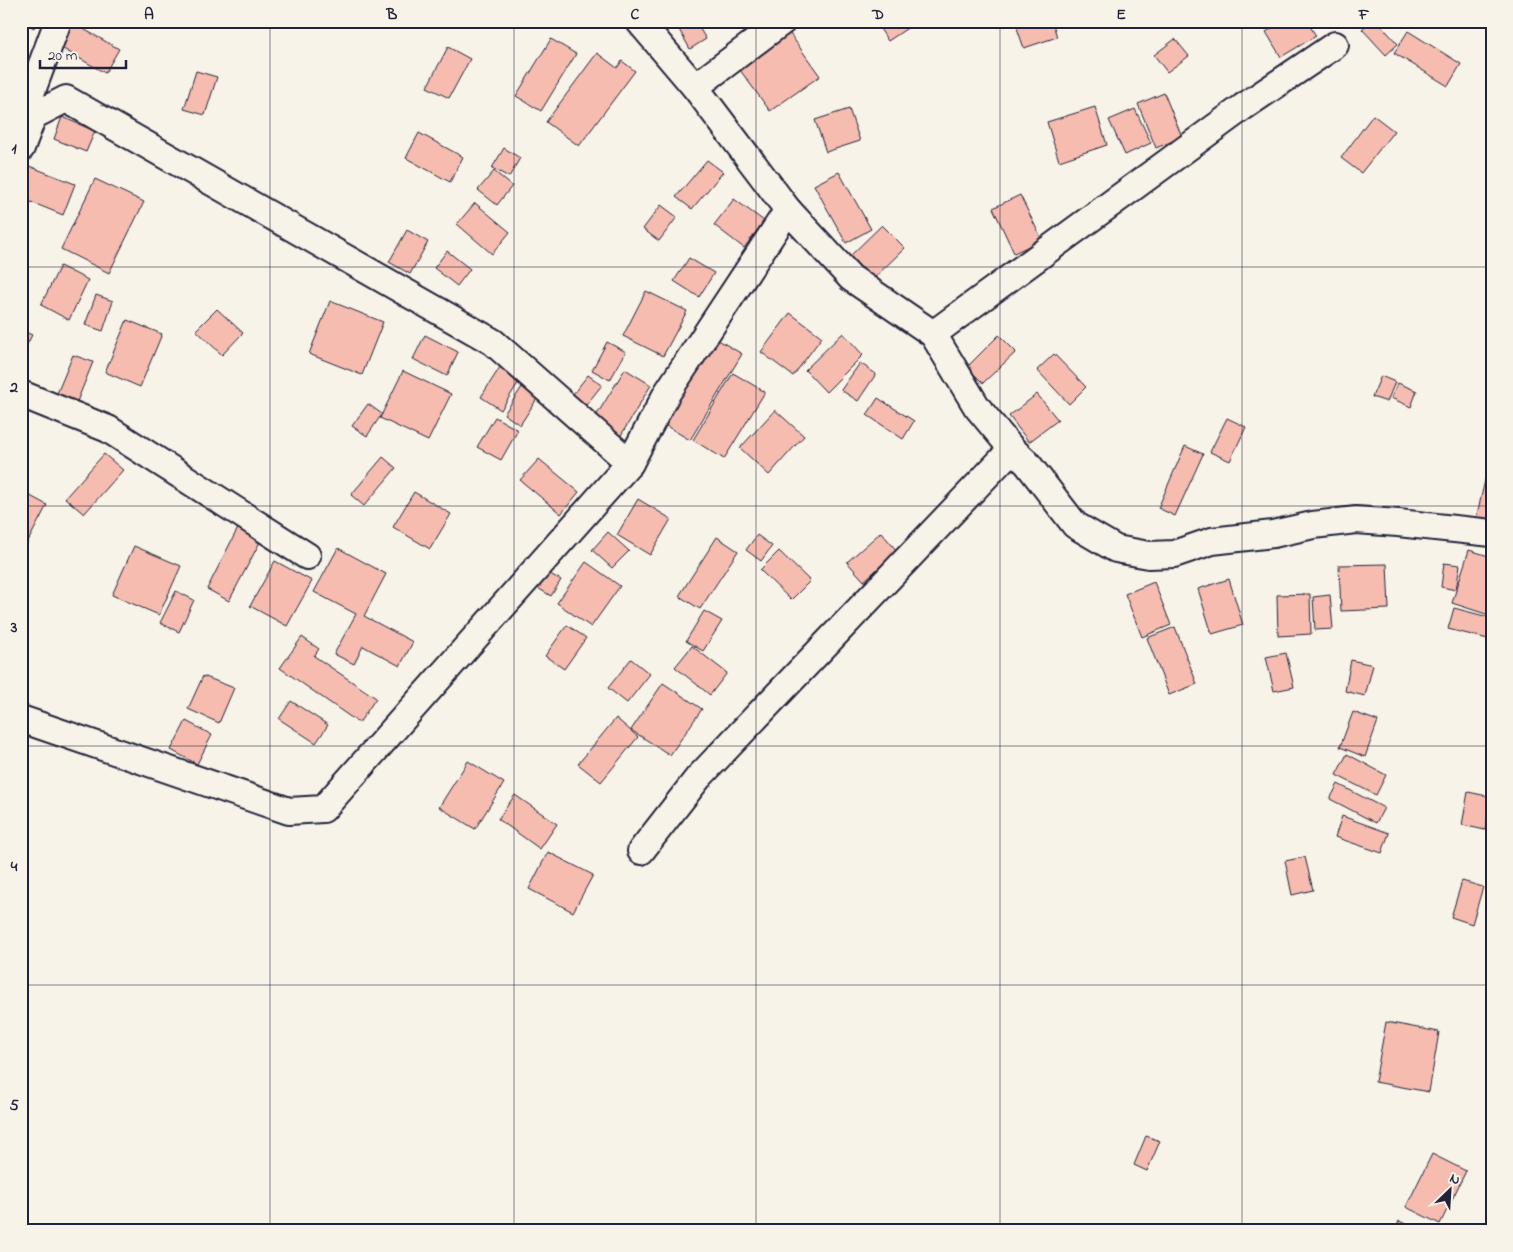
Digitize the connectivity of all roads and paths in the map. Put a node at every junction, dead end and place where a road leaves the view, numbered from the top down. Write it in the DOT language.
graph roads {
  1 [pos="58,21"];
  2 [pos="639,21"];
  3 [pos="783,21"];
  4 [pos="1335,44"];
  5 [pos="696,87"];
  6 [pos="28,103"];
  7 [pos="21,148"];
  8 [pos="788,210"];
  9 [pos="933,334"];
  10 [pos="21,394"];
  11 [pos="1012,449"];
  12 [pos="630,463"];
  13 [pos="1492,533"];
  14 [pos="307,556"];
  15 [pos="21,719"];
  16 [pos="641,851"];
  1 -- 6 [label="street"];
  2 -- 5 [label="street"];
  3 -- 5 [label="street"];
  4 -- 9 [label="street"];
  5 -- 8 [label="street"];
  6 -- 7 [label="street"];
  6 -- 12 [label="street"];
  8 -- 9 [label="street"];
  8 -- 12 [label="street"];
  9 -- 11 [label="street"];
  10 -- 14 [label="street"];
  11 -- 13 [label="street"];
  11 -- 16 [label="street"];
  12 -- 15 [label="street"];
}
